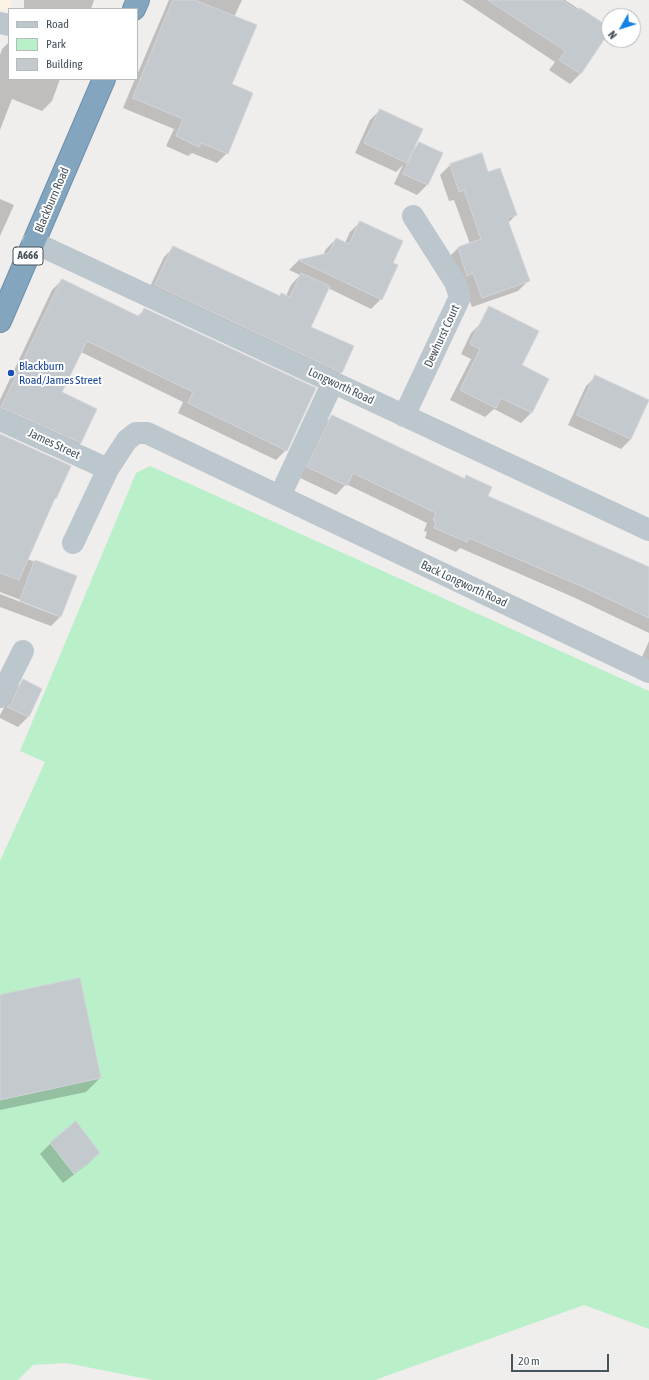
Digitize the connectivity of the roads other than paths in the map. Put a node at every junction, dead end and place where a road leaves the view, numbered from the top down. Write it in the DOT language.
graph roads {
  1 [pos="104,80"];
  2 [pos="413,216"];
  3 [pos="33,242"];
  4 [pos="0,320"];
  5 [pos="333,382"];
  6 [pos="404,416"];
  7 [pos="0,420"];
  8 [pos="108,469"];
  9 [pos="280,496"];
  10 [pos="649,530"];
  11 [pos="73,542"];
  12 [pos="22,651"];
  13 [pos="649,672"];
  14 [pos="0,697"];
  1 -- 3 [label="highway, Blackburn Road / A666"];
  2 -- 6 [label="street, Dewhurst Court"];
  3 -- 4 [label="highway, Blackburn Road / A666"];
  3 -- 5 [label="street, Longworth Road"];
  5 -- 6 [label="street, Longworth Road"];
  5 -- 9 [label="street"];
  6 -- 10 [label="street, Longworth Road"];
  7 -- 8 [label="street, James Street"];
  8 -- 9 [label="street, Back Longworth Road"];
  8 -- 11 [label="street"];
  9 -- 13 [label="street, Back Longworth Road"];
  12 -- 14 [label="street"];
}
